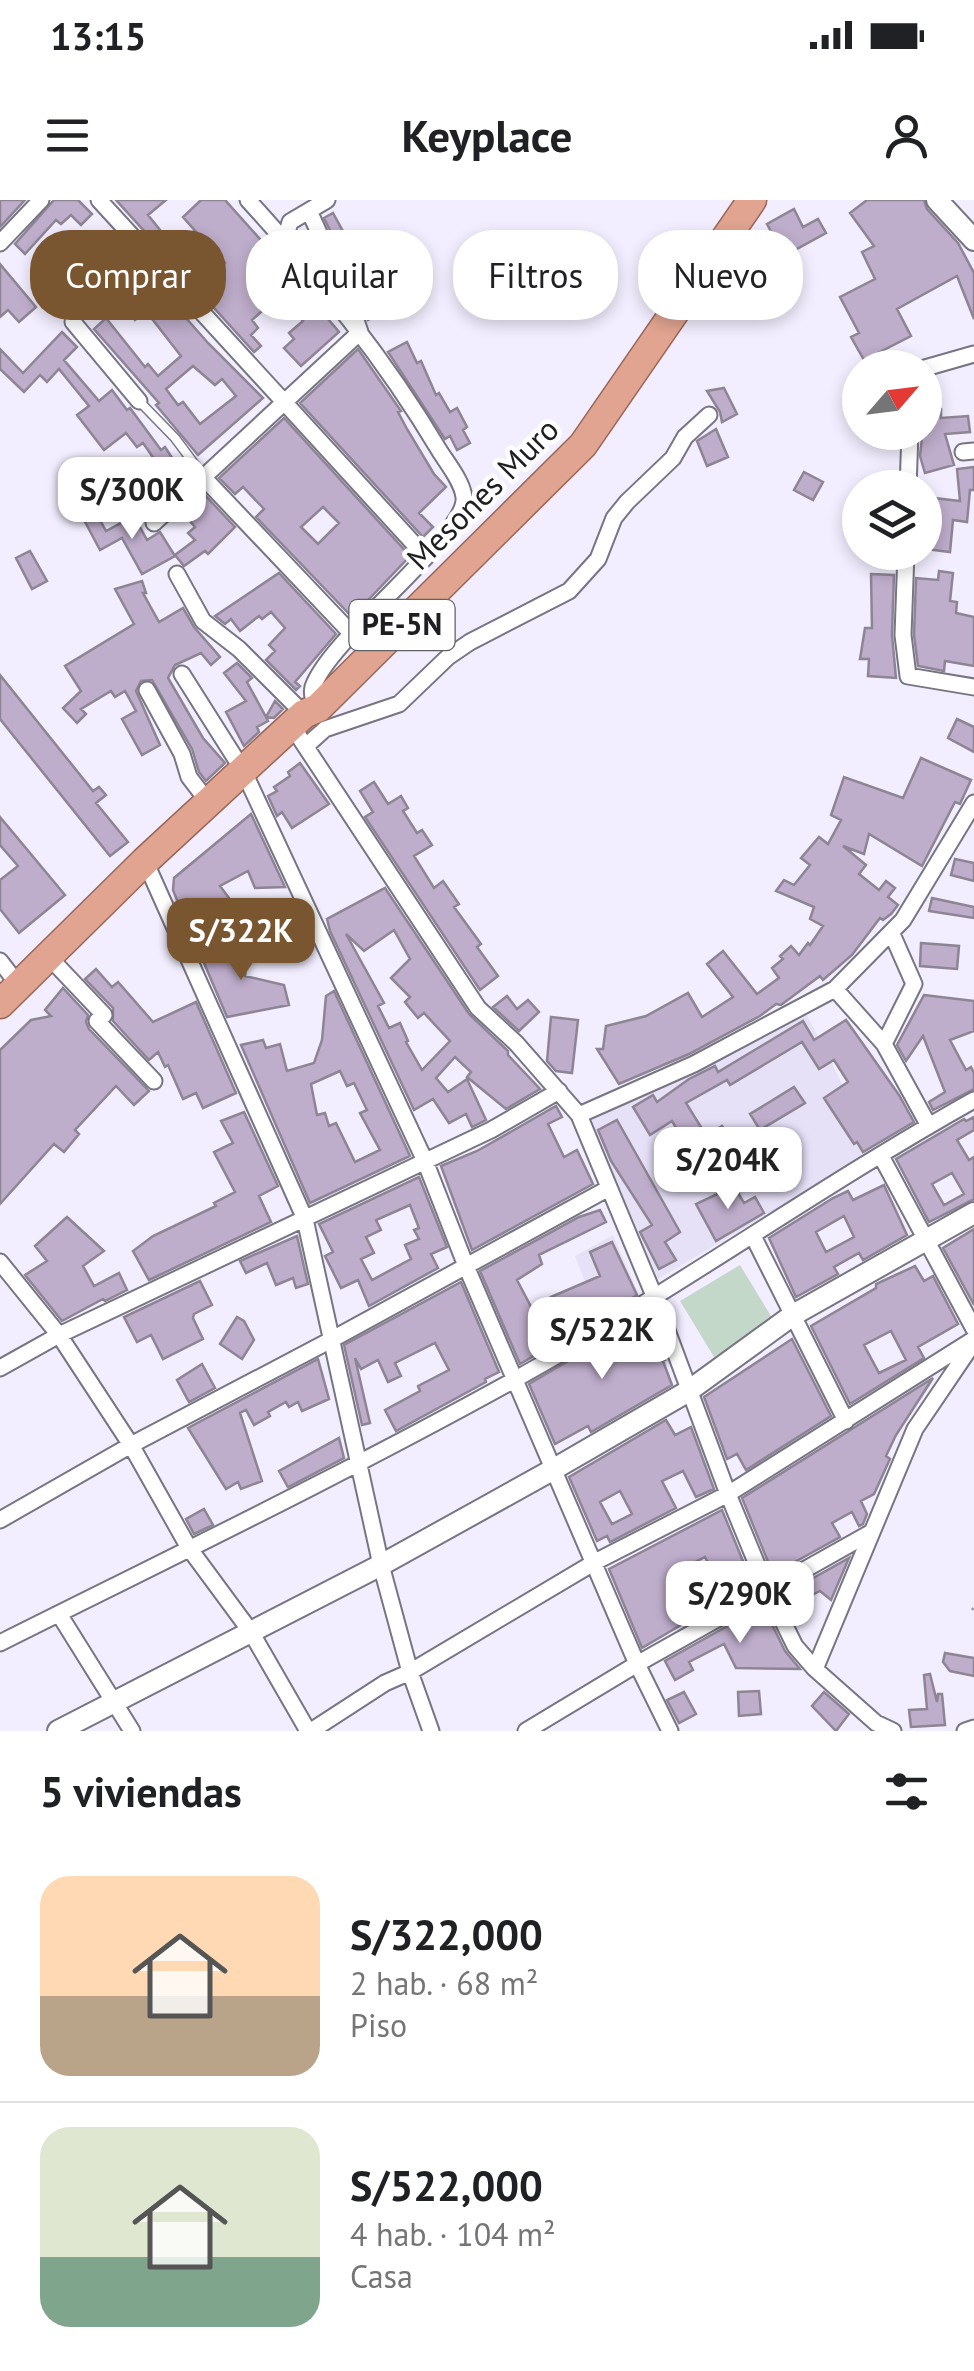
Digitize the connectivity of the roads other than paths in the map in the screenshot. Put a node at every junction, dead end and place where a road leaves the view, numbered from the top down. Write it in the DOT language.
graph roads {
  1 [pos="41,200"];
  2 [pos="99,200"];
  3 [pos="248,200"];
  4 [pos="327,200"];
  5 [pos="752,200"];
  6 [pos="937,200"];
  7 [pos="310,213"];
  8 [pos="276,230"];
  9 [pos="288,230"];
  10 [pos="974,240"];
  11 [pos="0,243"];
  12 [pos="350,320"];
  13 [pos="73,322"];
  14 [pos="360,332"];
  15 [pos="974,354"];
  16 [pos="942,363"];
  17 [pos="140,401"];
  18 [pos="285,402"];
  19 [pos="709,415"];
  20 [pos="204,478"];
  21 [pos="154,523"];
  22 [pos="426,558"];
  23 [pos="905,570"];
  24 [pos="177,574"];
  25 [pos="351,633"];
  26 [pos="182,674"];
  27 [pos="974,687"];
  28 [pos="147,690"];
  29 [pos="305,724"];
  30 [pos="244,772"];
  31 [pos="974,802"];
  32 [pos="209,803"];
  33 [pos="146,861"];
  34 [pos="892,934"];
  35 [pos="49,957"];
  36 [pos="0,962"];
  37 [pos="834,989"];
  38 [pos="10,996"];
  39 [pos="884,1044"];
  40 [pos="154,1081"];
  41 [pos="560,1091"];
  42 [pos="974,1100"];
  43 [pos="579,1115"];
  44 [pos="929,1126"];
  45 [pos="881,1156"];
  46 [pos="425,1161"];
  47 [pos="609,1188"];
  48 [pos="974,1213"];
  49 [pos="305,1219"];
  50 [pos="753,1236"];
  51 [pos="926,1239"];
  52 [pos="0,1262"];
  53 [pos="466,1266"];
  54 [pos="655,1298"];
  55 [pos="793,1315"];
  56 [pos="974,1329"];
  57 [pos="58,1335"];
  58 [pos="330,1341"];
  59 [pos="974,1341"];
  60 [pos="0,1368"];
  61 [pos="515,1380"];
  62 [pos="688,1392"];
  63 [pos="846,1421"];
  64 [pos="131,1445"];
  65 [pos="358,1463"];
  66 [pos="554,1469"];
  67 [pos="728,1494"];
  68 [pos="0,1520"];
  69 [pos="870,1532"];
  70 [pos="189,1548"];
  71 [pos="595,1562"];
  72 [pos="381,1565"];
  73 [pos="767,1589"];
  74 [pos="59,1614"];
  75 [pos="250,1632"];
  76 [pos="0,1643"];
  77 [pos="637,1664"];
  78 [pos="816,1669"];
  79 [pos="410,1672"];
  80 [pos="116,1703"];
  81 [pos="873,1727"];
  82 [pos="974,1728"];
  83 [pos="58,1731"];
  84 [pos="132,1731"];
  85 [pos="310,1731"];
  86 [pos="432,1731"];
  87 [pos="526,1731"];
  88 [pos="670,1731"];
  89 [pos="893,1731"];
  90 [pos="965,1731"];
  1 -- 11 [label="street"];
  2 -- 18 [label="street"];
  3 -- 8 [label="street"];
  4 -- 7 [label="street"];
  5 -- 29 [label="highway, Mesones Muro / PE-5N"];
  6 -- 10 [label="street"];
  7 -- 9 [label="street"];
  7 -- 14 [label="street"];
  12 -- 14 [label="street"];
  13 -- 17 [label="street"];
  14 -- 18 [label="street"];
  14 -- 22 [label="street"];
  15 -- 16 [label="street"];
  17 -- 20 [label="lane"];
  18 -- 20 [label="street"];
  18 -- 22 [label="street"];
  19 -- 29 [label="street"];
  20 -- 21 [label="street"];
  20 -- 25 [label="street"];
  22 -- 25 [label="street"];
  23 -- 27 [label="street"];
  24 -- 29 [label="street"];
  25 -- 29 [label="street"];
  26 -- 30 [label="street"];
  28 -- 32 [label="street"];
  29 -- 30 [label="highway, Mesones Muro / PE-5N"];
  29 -- 41 [label="street"];
  30 -- 32 [label="highway, Mesones Muro / PE-5N"];
  30 -- 46 [label="street"];
  31 -- 34 [label="street"];
  32 -- 33 [label="highway, Mesones Muro / PE-5N"];
  33 -- 35 [label="highway, Mesones Muro / PE-5N"];
  33 -- 49 [label="street"];
  34 -- 37 [label="street"];
  34 -- 39 [label="street"];
  35 -- 38 [label="highway, Mesones Muro / PE-5N"];
  35 -- 40 [label="street"];
  36 -- 38 [label="street"];
  37 -- 39 [label="street"];
  37 -- 43 [label="street"];
  39 -- 44 [label="street"];
  41 -- 43 [label="street"];
  41 -- 46 [label="street"];
  42 -- 44 [label="street"];
  43 -- 47 [label="street"];
  44 -- 45 [label="street"];
  45 -- 50 [label="street"];
  45 -- 51 [label="street"];
  46 -- 49 [label="street"];
  46 -- 53 [label="street"];
  47 -- 53 [label="street"];
  47 -- 54 [label="street"];
  48 -- 51 [label="street"];
  49 -- 57 [label="street"];
  49 -- 58 [label="street"];
  50 -- 54 [label="street"];
  50 -- 55 [label="street"];
  51 -- 55 [label="street"];
  51 -- 56 [label="street"];
  52 -- 57 [label="street"];
  53 -- 58 [label="street"];
  53 -- 61 [label="street"];
  54 -- 61 [label="street"];
  54 -- 62 [label="street"];
  55 -- 62 [label="street"];
  55 -- 63 [label="street"];
  57 -- 60 [label="street"];
  57 -- 64 [label="street"];
  58 -- 64 [label="street"];
  58 -- 65 [label="street"];
  59 -- 63 [label="street"];
  59 -- 69 [label="street"];
  61 -- 65 [label="street"];
  61 -- 66 [label="street"];
  62 -- 66 [label="street"];
  62 -- 67 [label="street"];
  63 -- 67 [label="street"];
  64 -- 68 [label="street"];
  64 -- 70 [label="street"];
  65 -- 70 [label="street"];
  65 -- 72 [label="street"];
  66 -- 71 [label="street"];
  66 -- 72 [label="street"];
  67 -- 71 [label="street"];
  67 -- 73 [label="street"];
  69 -- 73 [label="street"];
  69 -- 78 [label="street"];
  70 -- 74 [label="street"];
  70 -- 75 [label="street"];
  71 -- 77 [label="street"];
  71 -- 79 [label="street"];
  72 -- 75 [label="street"];
  72 -- 79 [label="street"];
  73 -- 77 [label="street"];
  73 -- 78 [label="street"];
  74 -- 76 [label="street"];
  74 -- 80 [label="street"];
  75 -- 80 [label="street"];
  75 -- 85 [label="street"];
  77 -- 87 [label="street"];
  77 -- 88 [label="street"];
  78 -- 81 [label="street"];
  79 -- 85 [label="street"];
  79 -- 86 [label="street"];
  80 -- 83 [label="street"];
  80 -- 84 [label="street"];
  81 -- 89 [label="street"];
  82 -- 90 [label="street"];
}
